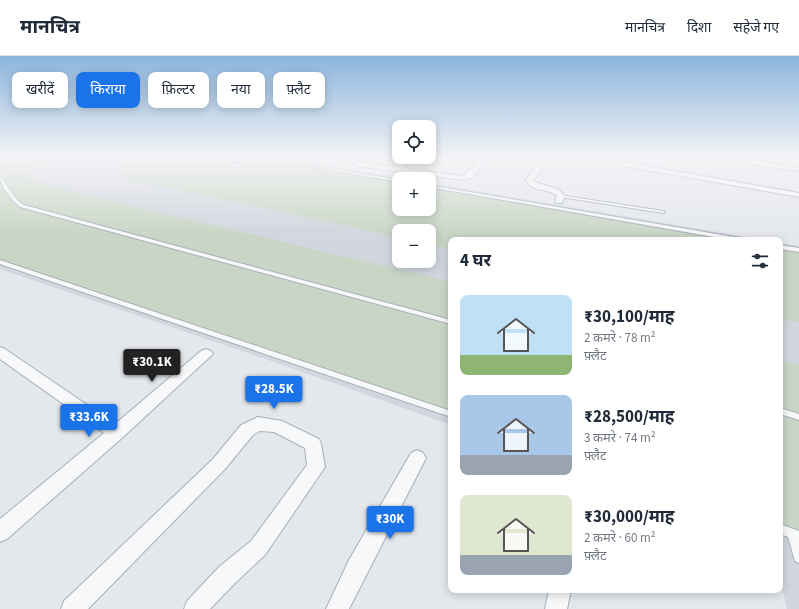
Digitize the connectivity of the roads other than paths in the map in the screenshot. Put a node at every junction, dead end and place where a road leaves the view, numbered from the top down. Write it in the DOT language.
graph roads {
  1 [pos="3,183"];
  2 [pos="531,183"];
  3 [pos="724,183"];
  4 [pos="436,187"];
  5 [pos="799,196"];
  6 [pos="560,198"];
  7 [pos="663,212"];
  8 [pos="723,237"];
  9 [pos="783,247"];
  10 [pos="799,250"];
  11 [pos="0,262"];
  12 [pos="448,321"];
  13 [pos="0,352"];
  14 [pos="206,354"];
  15 [pos="448,413"];
  16 [pos="783,413"];
  17 [pos="799,417"];
  18 [pos="116,433"];
  19 [pos="418,458"];
  20 [pos="783,530"];
  21 [pos="0,532"];
  22 [pos="796,535"];
  23 [pos="799,557"];
  24 [pos="559,593"];
  25 [pos="72,609"];
  26 [pos="195,609"];
  27 [pos="337,609"];
  28 [pos="556,609"];
  1 -- 12 [label="lane"];
  2 -- 6 [label="street"];
  3 -- 5 [label="street"];
  4 -- 8 [label="lane"];
  6 -- 7 [label="lane"];
  9 -- 10 [label="lane"];
  11 -- 15 [label="lane"];
  13 -- 18 [label="street"];
  14 -- 18 [label="street"];
  16 -- 17 [label="lane"];
  18 -- 21 [label="street"];
  19 -- 27 [label="street"];
  20 -- 22 [label="lane"];
  22 -- 23 [label="lane"];
  24 -- 28 [label="street"];
  25 -- 26 [label="street"];
}
